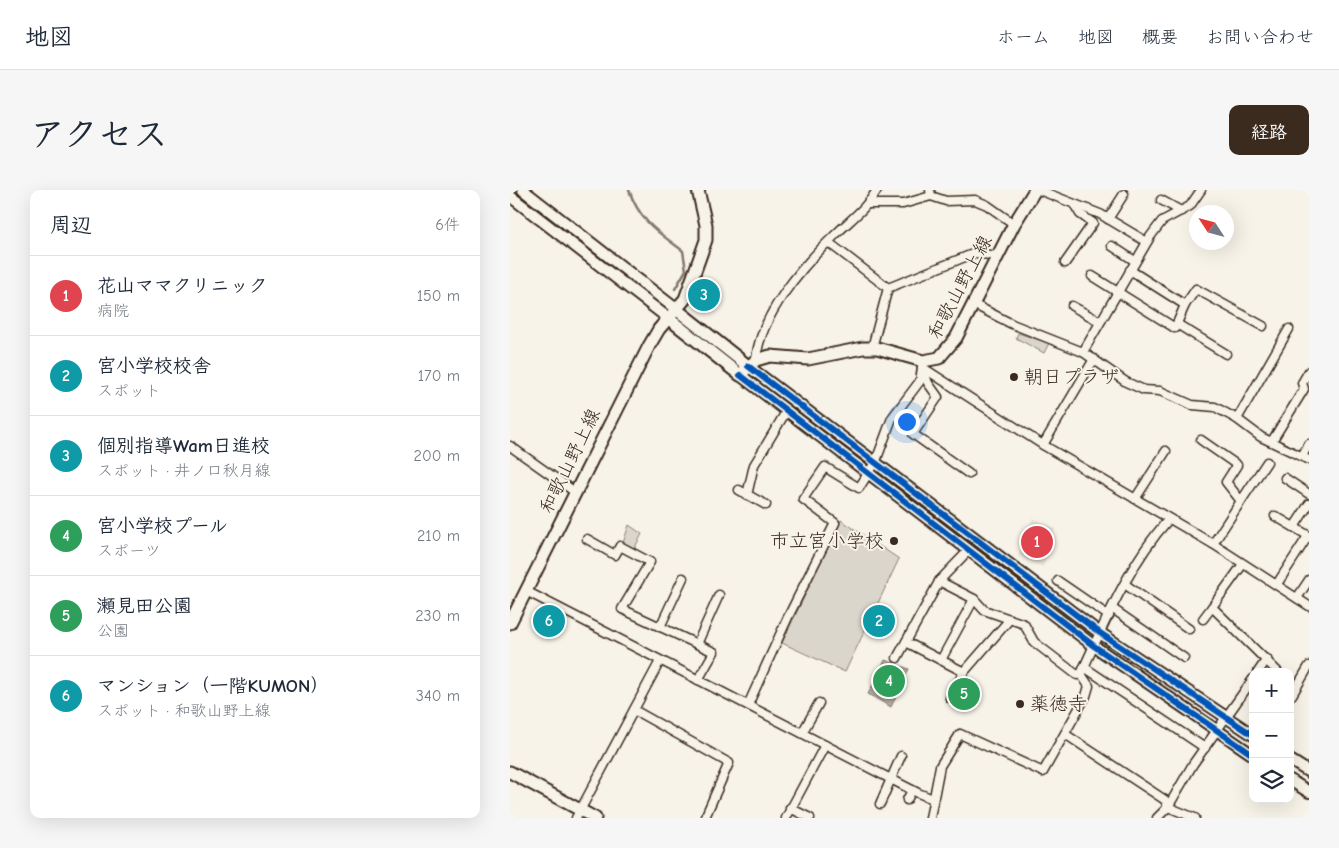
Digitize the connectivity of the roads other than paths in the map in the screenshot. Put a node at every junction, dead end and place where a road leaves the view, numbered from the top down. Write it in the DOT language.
graph roads {
  1 [pos="523,190"];
  2 [pos="698,190"];
  3 [pos="877,190"];
  4 [pos="1035,190"];
  5 [pos="1039,190"];
  6 [pos="1201,190"];
  7 [pos="930,193"];
  8 [pos="1124,194"];
  9 [pos="510,196"];
  10 [pos="1161,200"];
  11 [pos="869,204"];
  12 [pos="1074,204"];
  13 [pos="1181,211"];
  14 [pos="1108,219"];
  15 [pos="1014,224"];
  16 [pos="828,242"];
  17 [pos="1147,242"];
  18 [pos="1112,246"];
  19 [pos="997,256"];
  20 [pos="1135,261"];
  21 [pos="1066,263"];
  22 [pos="1130,270"];
  23 [pos="1092,276"];
  24 [pos="888,288"];
  25 [pos="1117,292"];
  26 [pos="973,304"];
  27 [pos="1186,305"];
  28 [pos="1072,306"];
  29 [pos="676,309"];
  30 [pos="668,318"];
  31 [pos="1099,322"];
  32 [pos="1177,324"];
  33 [pos="1263,326"];
  34 [pos="1289,329"];
  35 [pos="872,348"];
  36 [pos="1083,352"];
  37 [pos="1226,354"];
  38 [pos="1094,359"];
  39 [pos="923,364"];
  40 [pos="748,367"];
  41 [pos="1309,370"];
  42 [pos="787,410"];
  43 [pos="1237,419"];
  44 [pos="1201,440"];
  45 [pos="1272,442"];
  46 [pos="1309,444"];
  47 [pos="1043,445"];
  48 [pos="510,446"];
  49 [pos="1166,451"];
  50 [pos="1305,458"];
  51 [pos="876,461"];
  52 [pos="1267,462"];
  53 [pos="868,472"];
  54 [pos="969,474"];
  55 [pos="1285,478"];
  56 [pos="739,490"];
  57 [pos="574,492"];
  58 [pos="1309,494"];
  59 [pos="747,495"];
  60 [pos="1135,499"];
  61 [pos="1241,501"];
  62 [pos="1309,504"];
  63 [pos="766,505"];
  64 [pos="1276,516"];
  65 [pos="1169,519"];
  66 [pos="1294,527"];
  67 [pos="1308,536"];
  68 [pos="587,540"];
  69 [pos="1213,544"];
  70 [pos="969,550"];
  71 [pos="1244,564"];
  72 [pos="683,578"];
  73 [pos="1309,580"];
  74 [pos="1058,581"];
  75 [pos="939,582"];
  76 [pos="1277,584"];
  77 [pos="1126,585"];
  78 [pos="526,591"];
  79 [pos="718,595"];
  80 [pos="1297,598"];
  81 [pos="974,599"];
  82 [pos="1309,606"];
  83 [pos="1212,607"];
  84 [pos="1111,612"];
  85 [pos="1010,619"];
  86 [pos="1203,619"];
  87 [pos="510,623"];
  88 [pos="660,627"];
  89 [pos="1189,629"];
  90 [pos="1100,633"];
  91 [pos="906,642"];
  92 [pos="697,644"];
  93 [pos="1094,646"];
  94 [pos="897,658"];
  95 [pos="1184,658"];
  96 [pos="1266,659"];
  97 [pos="941,660"];
  98 [pos="660,661"];
  99 [pos="1309,666"];
  100 [pos="1260,668"];
  101 [pos="1274,668"];
  102 [pos="1083,670"];
  103 [pos="964,672"];
  104 [pos="698,680"];
  105 [pos="1249,685"];
  106 [pos="1294,688"];
  107 [pos="950,698"];
  108 [pos="819,703"];
  109 [pos="748,705"];
  110 [pos="634,710"];
  111 [pos="1227,717"];
  112 [pos="1217,731"];
  113 [pos="1249,732"];
  114 [pos="802,733"];
  115 [pos="1065,734"];
  116 [pos="825,745"];
  117 [pos="1205,748"];
  118 [pos="1249,752"];
  119 [pos="901,756"];
  120 [pos="1294,763"];
  121 [pos="510,772"];
  122 [pos="1309,772"];
  123 [pos="891,779"];
  124 [pos="1294,783"];
  125 [pos="912,790"];
  126 [pos="1309,792"];
  127 [pos="933,799"];
  128 [pos="907,800"];
  129 [pos="880,804"];
  130 [pos="1168,807"];
  131 [pos="790,808"];
  132 [pos="578,814"];
  133 [pos="706,815"];
  134 [pos="595,818"];
  135 [pos="786,818"];
  136 [pos="810,818"];
  137 [pos="930,818"];
  138 [pos="1156,818"];
  139 [pos="1195,818"];
  1 -- 29 [label="street"];
  2 -- 29 [label="main road, 和歌山野上線"];
  3 -- 11 [label="street"];
  4 -- 15 [label="main road, 和歌山野上線"];
  5 -- 12 [label="street"];
  6 -- 13 [label="street"];
  7 -- 11 [label="street"];
  7 -- 15 [label="street"];
  8 -- 14 [label="street"];
  9 -- 30 [label="street"];
  10 -- 13 [label="street"];
  11 -- 16 [label="street"];
  12 -- 14 [label="street"];
  12 -- 21 [label="street"];
  13 -- 17 [label="street"];
  14 -- 17 [label="street"];
  15 -- 19 [label="main road, 和歌山野上線"];
  16 -- 24 [label="street"];
  16 -- 40 [label="street"];
  17 -- 20 [label="street"];
  18 -- 20 [label="street"];
  19 -- 24 [label="street"];
  19 -- 26 [label="main road, 和歌山野上線"];
  20 -- 22 [label="street"];
  22 -- 25 [label="street"];
  22 -- 27 [label="street"];
  23 -- 25 [label="street"];
  24 -- 35 [label="street"];
  25 -- 31 [label="street"];
  25 -- 32 [label="street"];
  26 -- 36 [label="street"];
  26 -- 39 [label="main road, 和歌山野上線"];
  27 -- 32 [label="street"];
  27 -- 33 [label="street"];
  28 -- 31 [label="street"];
  29 -- 30 [label="main road, 和歌山野上線"];
  29 -- 40 [label="main road"];
  30 -- 40 [label="main road"];
  30 -- 57 [label="main road, 和歌山野上線"];
  31 -- 36 [label="street"];
  32 -- 37 [label="street"];
  34 -- 43 [label="street"];
  35 -- 39 [label="main road, 和歌山野上線"];
  35 -- 40 [label="main road, 和歌山野上線"];
  36 -- 38 [label="street"];
  38 -- 43 [label="street"];
  38 -- 47 [label="street"];
  39 -- 47 [label="street"];
  39 -- 51 [label="street"];
  39 -- 54 [label="street"];
  40 -- 42 [label="street"];
  40 -- 51 [label="street"];
  41 -- 45 [label="street"];
  42 -- 53 [label="street"];
  42 -- 59 [label="street"];
  43 -- 45 [label="street"];
  44 -- 61 [label="street"];
  45 -- 50 [label="street"];
  46 -- 50 [label="street"];
  47 -- 60 [label="street"];
  48 -- 57 [label="street"];
  49 -- 60 [label="street"];
  51 -- 53 [label="street"];
  51 -- 90 [label="street"];
  52 -- 61 [label="street"];
  53 -- 70 [label="street"];
  53 -- 109 [label="street"];
  55 -- 58 [label="street"];
  56 -- 59 [label="street"];
  57 -- 78 [label="main road, 和歌山野上線"];
  59 -- 63 [label="street"];
  60 -- 65 [label="street"];
  61 -- 69 [label="street"];
  62 -- 66 [label="street"];
  64 -- 66 [label="street"];
  65 -- 69 [label="street"];
  65 -- 77 [label="street"];
  66 -- 67 [label="street"];
  67 -- 76 [label="street"];
  68 -- 88 [label="street"];
  69 -- 71 [label="street"];
  70 -- 75 [label="street"];
  70 -- 93 [label="street"];
  71 -- 76 [label="street"];
  71 -- 83 [label="street"];
  72 -- 88 [label="street"];
  73 -- 80 [label="street"];
  74 -- 84 [label="street"];
  75 -- 81 [label="street"];
  75 -- 91 [label="street"];
  76 -- 80 [label="street"];
  77 -- 84 [label="street"];
  77 -- 89 [label="street"];
  78 -- 87 [label="main road, 和歌山野上線"];
  78 -- 98 [label="street"];
  79 -- 92 [label="street"];
  80 -- 82 [label="street"];
  81 -- 85 [label="street"];
  81 -- 97 [label="street"];
  83 -- 86 [label="street"];
  83 -- 96 [label="street"];
  84 -- 90 [label="street"];
  84 -- 95 [label="street"];
  85 -- 102 [label="street"];
  85 -- 103 [label="street"];
  88 -- 92 [label="street"];
  90 -- 93 [label="street"];
  90 -- 111 [label="street"];
  91 -- 94 [label="street"];
  91 -- 97 [label="street"];
  92 -- 104 [label="street"];
  93 -- 102 [label="street"];
  93 -- 112 [label="street"];
  96 -- 100 [label="street"];
  96 -- 101 [label="street"];
  97 -- 103 [label="street"];
  98 -- 104 [label="street"];
  98 -- 110 [label="street"];
  99 -- 106 [label="street"];
  102 -- 115 [label="street"];
  102 -- 117 [label="street"];
  103 -- 107 [label="street"];
  104 -- 109 [label="street"];
  105 -- 111 [label="street"];
  108 -- 114 [label="street"];
  109 -- 114 [label="street"];
  110 -- 132 [label="street"];
  110 -- 133 [label="street"];
  111 -- 112 [label="street"];
  111 -- 113 [label="street"];
  112 -- 117 [label="street"];
  112 -- 118 [label="street"];
  114 -- 116 [label="street"];
  115 -- 127 [label="street"];
  115 -- 130 [label="street"];
  116 -- 123 [label="street"];
  116 -- 131 [label="street"];
  117 -- 130 [label="street"];
  119 -- 123 [label="street"];
  120 -- 122 [label="street"];
  121 -- 132 [label="main road"];
  123 -- 125 [label="street"];
  123 -- 129 [label="street"];
  124 -- 126 [label="street"];
  125 -- 127 [label="street"];
  125 -- 128 [label="street"];
  127 -- 137 [label="street"];
  130 -- 138 [label="street"];
  130 -- 139 [label="street"];
  131 -- 135 [label="street"];
  131 -- 136 [label="street"];
  132 -- 134 [label="main road"];
}
